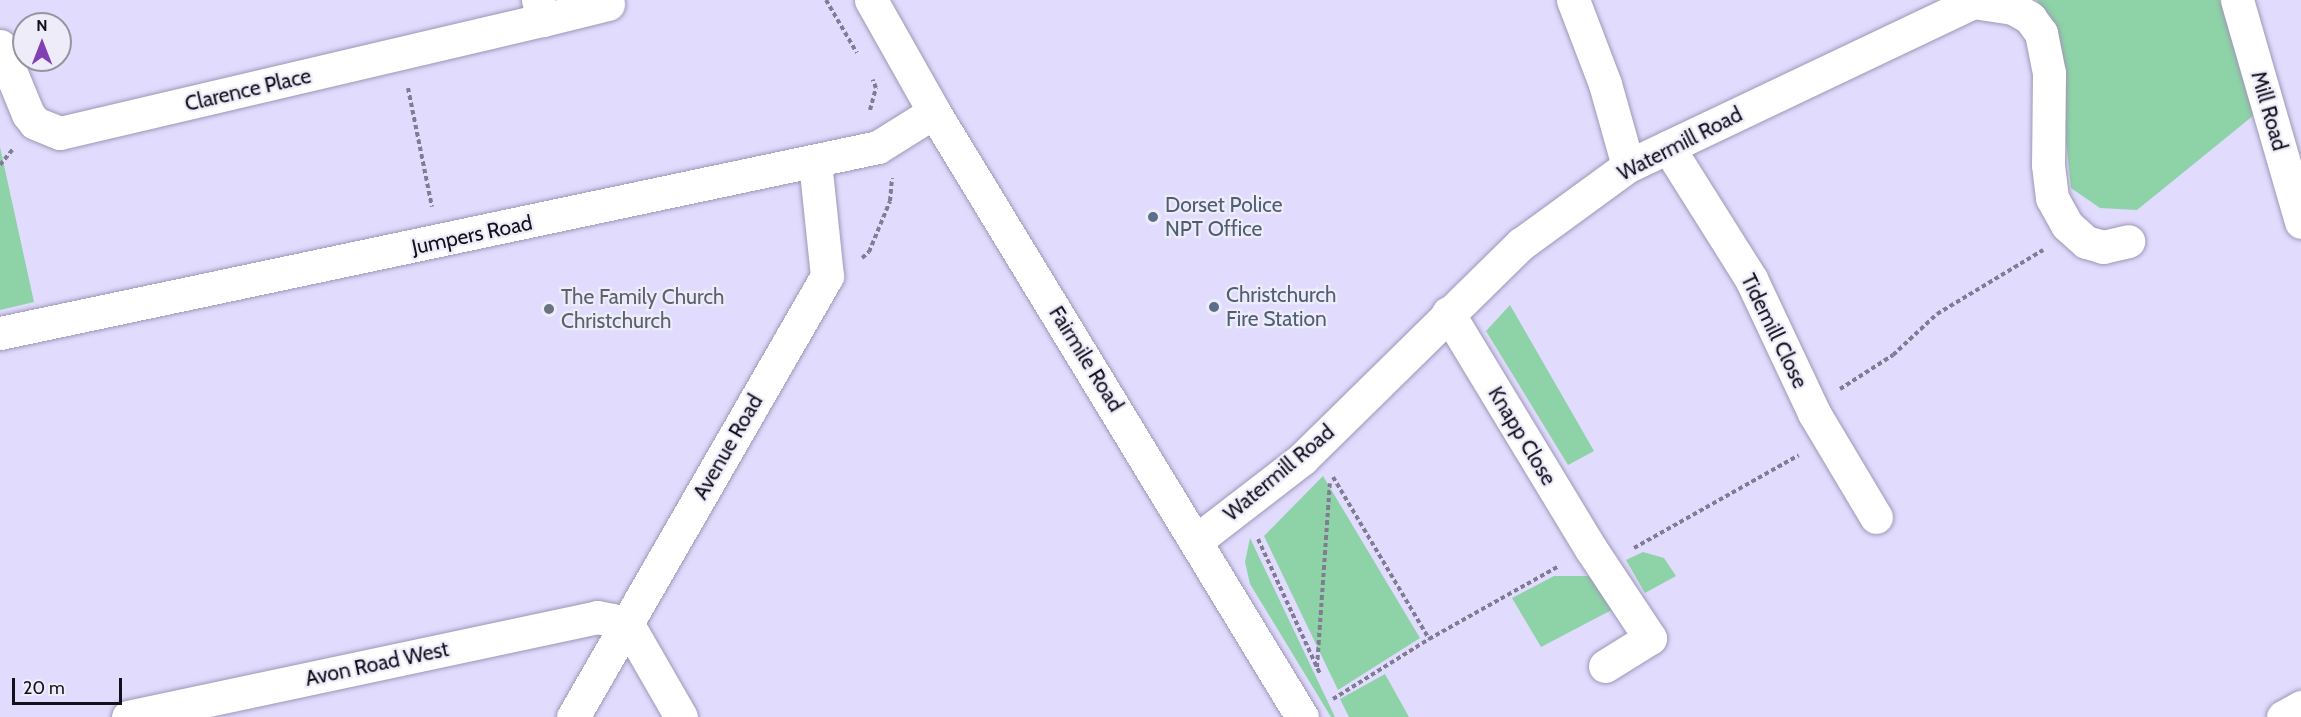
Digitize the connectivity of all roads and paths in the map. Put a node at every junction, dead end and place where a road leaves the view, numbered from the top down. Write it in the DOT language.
graph roads {
  1 [pos="826,0"];
  2 [pos="871,0"];
  3 [pos="1573,0"];
  4 [pos="2237,0"];
  5 [pos="608,4"];
  6 [pos="541,10"];
  7 [pos="0,46"];
  8 [pos="401,55"];
  9 [pos="863,62"];
  10 [pos="868,70"];
  11 [pos="934,112"];
  12 [pos="878,147"];
  13 [pos="1668,147"];
  14 [pos="815,162"];
  15 [pos="1628,166"];
  16 [pos="2301,222"];
  17 [pos="2080,237"];
  18 [pos="2128,241"];
  19 [pos="439,242"];
  20 [pos="827,276"];
  21 [pos="1448,314"];
  22 [pos="0,333"];
  23 [pos="1809,404"];
  24 [pos="1829,438"];
  25 [pos="1331,473"];
  26 [pos="1336,484"];
  27 [pos="1240,507"];
  28 [pos="1876,517"];
  29 [pos="1197,540"];
  30 [pos="1596,556"];
  31 [pos="627,623"];
  32 [pos="1429,639"];
  33 [pos="1605,666"];
  34 [pos="1317,668"];
  35 [pos="1322,678"];
  36 [pos="1327,689"];
  37 [pos="1332,699"];
  38 [pos="2301,706"];
  39 [pos="1336,708"];
  40 [pos="128,717"];
  41 [pos="573,717"];
  42 [pos="681,717"];
  43 [pos="1302,717"];
  44 [pos="2283,717"];
  1 -- 9 [label="path"];
  2 -- 11 [label="street, Fairmile Road"];
  3 -- 15 [label="street"];
  4 -- 16 [label="street, Mill Road"];
  5 -- 6 [label="street, Clarence Place"];
  6 -- 8 [label="street, Clarence Place"];
  7 -- 8 [label="street, Clarence Place"];
  8 -- 19 [label="path"];
  10 -- 12 [label="path"];
  11 -- 12 [label="street, Jumpers Road"];
  11 -- 29 [label="street, Fairmile Road"];
  12 -- 14 [label="street, Jumpers Road"];
  12 -- 20 [label="path"];
  13 -- 15 [label="street, Watermill Road"];
  13 -- 17 [label="street, Watermill Road"];
  13 -- 23 [label="street, Tidemill Close"];
  14 -- 19 [label="street, Jumpers Road"];
  14 -- 20 [label="street"];
  15 -- 21 [label="street, Watermill Road"];
  17 -- 18 [label="street"];
  17 -- 23 [label="path"];
  19 -- 22 [label="street, Jumpers Road"];
  20 -- 31 [label="street, Avenue Road"];
  21 -- 27 [label="street, Watermill Road"];
  21 -- 30 [label="street, Knapp Close"];
  23 -- 24 [label="street, Tidemill Close"];
  24 -- 28 [label="street, Tidemill Close"];
  24 -- 30 [label="path"];
  25 -- 34 [label="path"];
  26 -- 32 [label="path"];
  27 -- 29 [label="street, Watermill Road"];
  27 -- 34 [label="path"];
  29 -- 43 [label="street, Fairmile Road"];
  30 -- 32 [label="path"];
  30 -- 33 [label="street, Knapp Close"];
  31 -- 40 [label="street, Avon Road West"];
  31 -- 41 [label="street, Avenue Road"];
  31 -- 42 [label="street"];
  32 -- 37 [label="path"];
  34 -- 35 [label="path"];
  36 -- 37 [label="path"];
  37 -- 39 [label="path"];
  38 -- 44 [label="street"];
}
